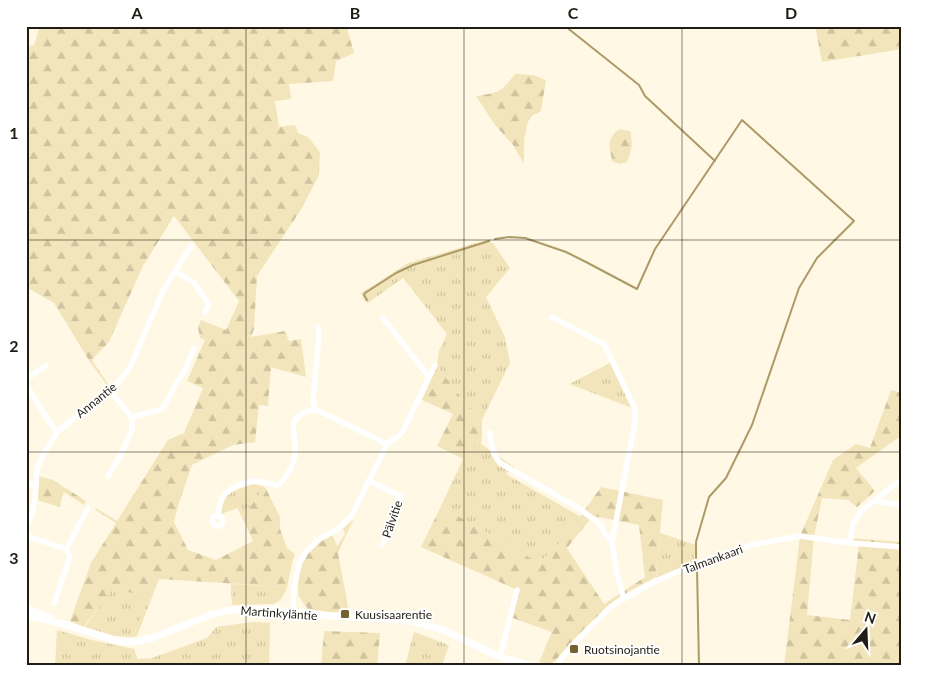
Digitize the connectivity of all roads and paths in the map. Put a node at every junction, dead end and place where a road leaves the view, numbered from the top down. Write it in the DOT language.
graph roads {
  1 [pos="191,246"];
  2 [pos="175,272"];
  3 [pos="205,312"];
  4 [pos="552,317"];
  5 [pos="383,318"];
  6 [pos="318,326"];
  7 [pos="194,348"];
  8 [pos="435,365"];
  9 [pos="46,366"];
  10 [pos="429,377"];
  11 [pos="26,379"];
  12 [pos="26,384"];
  13 [pos="110,390"];
  14 [pos="315,409"];
  15 [pos="132,417"];
  16 [pos="56,432"];
  17 [pos="490,433"];
  18 [pos="387,444"];
  19 [pos="108,476"];
  20 [pos="902,479"];
  21 [pos="369,481"];
  22 [pos="26,482"];
  23 [pos="36,487"];
  24 [pos="874,501"];
  25 [pos="902,505"];
  26 [pos="88,508"];
  27 [pos="218,515"];
  28 [pos="26,528"];
  29 [pos="26,536"];
  30 [pos="612,542"];
  31 [pos="850,543"];
  32 [pos="382,545"];
  33 [pos="902,548"];
  34 [pos="66,550"];
  35 [pos="517,590"];
  36 [pos="624,599"];
  37 [pos="54,603"];
  38 [pos="26,608"];
  39 [pos="293,612"];
  40 [pos="26,615"];
  41 [pos="67,625"];
  42 [pos="500,657"];
  43 [pos="532,666"];
  44 [pos="557,666"];
  1 -- 2 [label="street, Annantie"];
  2 -- 3 [label="street"];
  2 -- 13 [label="street, Annantie"];
  4 -- 30 [label="street"];
  5 -- 10 [label="street"];
  6 -- 14 [label="street"];
  7 -- 15 [label="street"];
  8 -- 10 [label="street"];
  9 -- 11 [label="street"];
  10 -- 18 [label="street"];
  12 -- 16 [label="street"];
  13 -- 15 [label="street"];
  13 -- 16 [label="street, Annantie"];
  14 -- 18 [label="street"];
  14 -- 27 [label="street"];
  15 -- 19 [label="street"];
  16 -- 23 [label="street, Annantie"];
  17 -- 30 [label="street"];
  18 -- 21 [label="street"];
  20 -- 24 [label="street"];
  21 -- 32 [label="street, Pälvitie"];
  21 -- 39 [label="street"];
  22 -- 23 [label="street"];
  23 -- 28 [label="street, Annantie"];
  24 -- 25 [label="street"];
  24 -- 31 [label="street"];
  26 -- 34 [label="street"];
  29 -- 34 [label="street"];
  30 -- 36 [label="street"];
  31 -- 33 [label="street, Talmankaari"];
  31 -- 36 [label="street, Talmankaari"];
  34 -- 37 [label="street"];
  35 -- 42 [label="street"];
  36 -- 44 [label="street, Talmankaari"];
  38 -- 41 [label="street"];
  39 -- 41 [label="street, Martinkyläntie"];
  39 -- 42 [label="street, Martinkyläntie"];
  40 -- 41 [label="street"];
  42 -- 43 [label="street, Martinkyläntie"];
}
